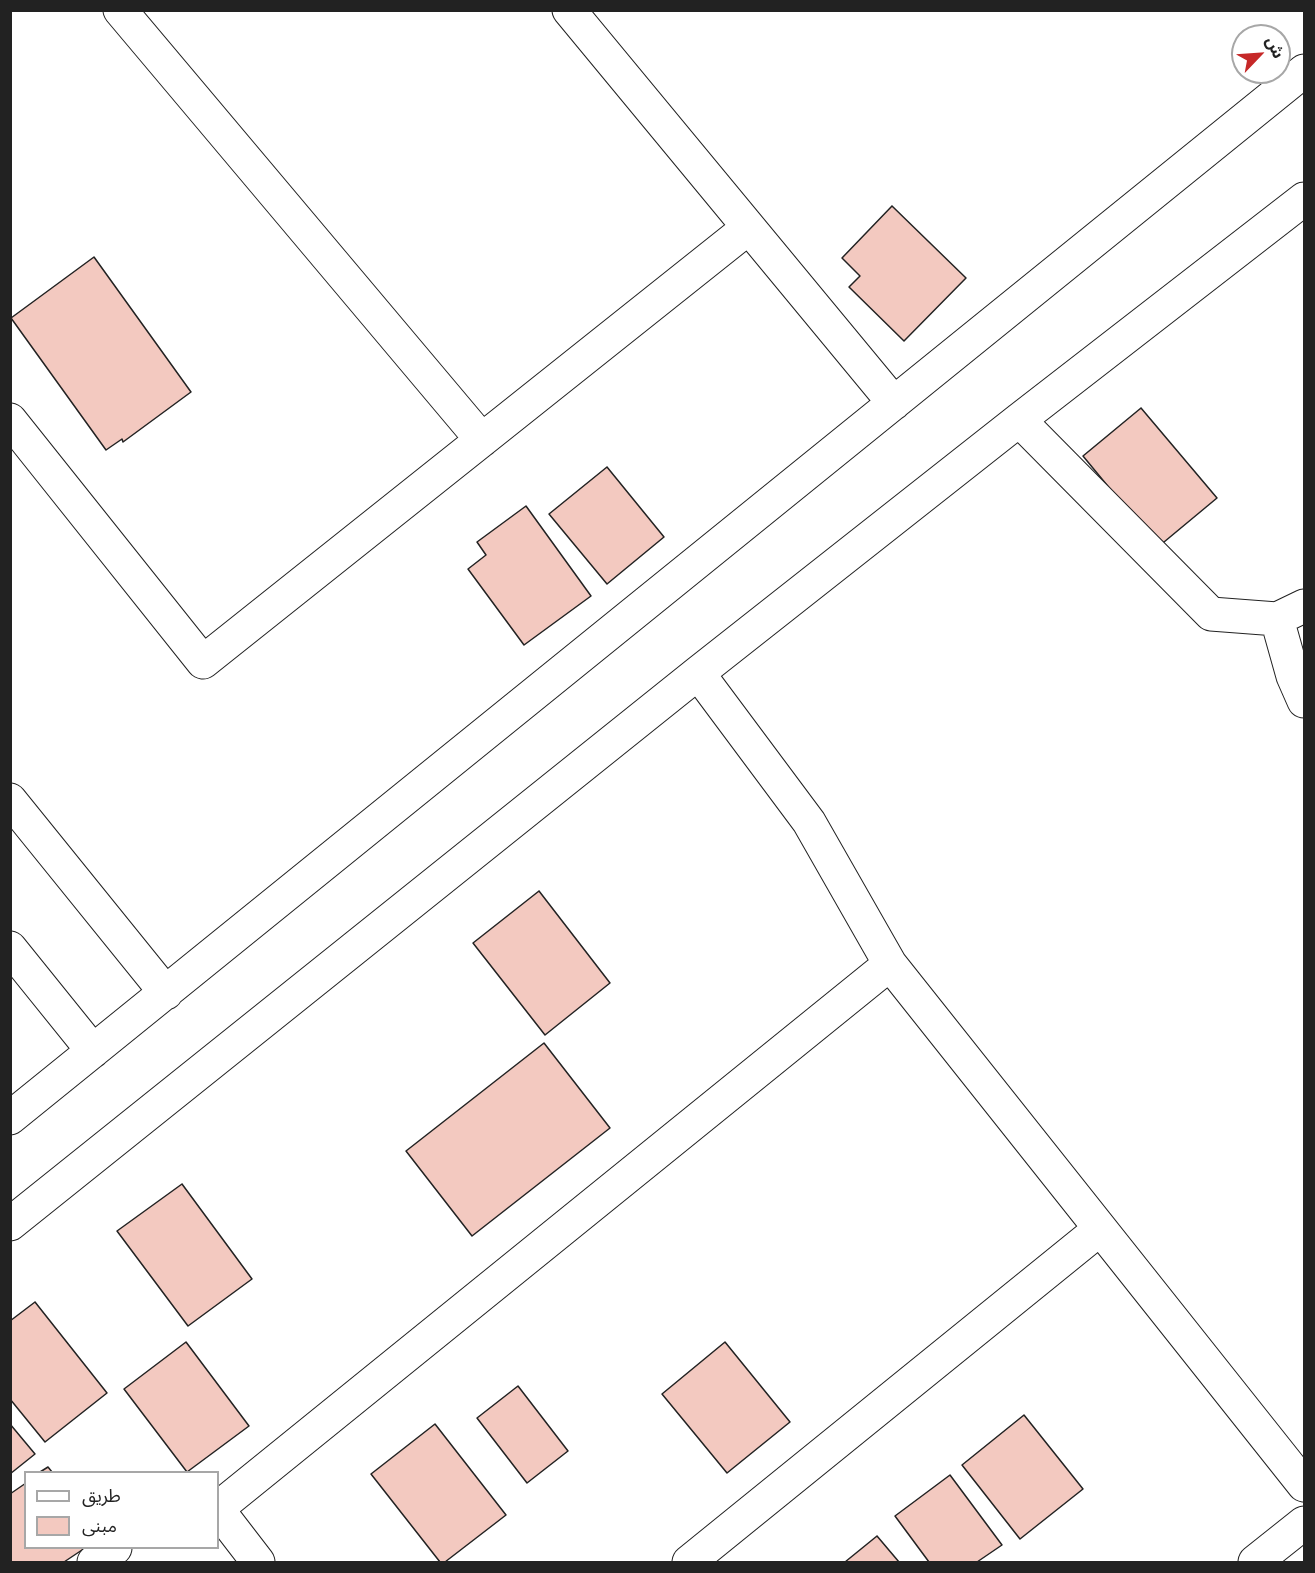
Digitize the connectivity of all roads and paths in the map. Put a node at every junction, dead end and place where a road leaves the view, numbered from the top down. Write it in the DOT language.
graph roads {
  1 [pos="120,10"];
  2 [pos="569,10"];
  3 [pos="1305,71"];
  4 [pos="1305,199"];
  5 [pos="748,228"];
  6 [pos="894,403"];
  7 [pos="10,420"];
  8 [pos="1018,420"];
  9 [pos="482,440"];
  10 [pos="1291,613"];
  11 [pos="698,673"];
  12 [pos="1305,701"];
  13 [pos="10,800"];
  14 [pos="10,948"];
  15 [pos="890,964"];
  16 [pos="166,993"];
  17 [pos="93,1051"];
  18 [pos="10,1118"];
  19 [pos="10,1224"];
  20 [pos="1100,1229"];
  21 [pos="1305,1485"];
  22 [pos="219,1508"];
  23 [pos="219,1510"];
  24 [pos="1305,1523"];
  25 [pos="114,1549"];
  26 [pos="94,1563"];
  27 [pos="258,1563"];
  28 [pos="689,1563"];
  29 [pos="1255,1563"];
  1 -- 9 [label="street"];
  2 -- 5 [label="street"];
  3 -- 6 [label="street"];
  4 -- 8 [label="street"];
  5 -- 6 [label="street"];
  5 -- 9 [label="street"];
  6 -- 16 [label="street"];
  7 -- 9 [label="street"];
  8 -- 10 [label="street"];
  8 -- 11 [label="street"];
  10 -- 12 [label="street"];
  11 -- 15 [label="street"];
  11 -- 19 [label="street"];
  13 -- 16 [label="street"];
  14 -- 17 [label="street"];
  15 -- 20 [label="street"];
  15 -- 22 [label="street"];
  16 -- 17 [label="street"];
  17 -- 18 [label="street"];
  20 -- 21 [label="street"];
  20 -- 28 [label="street"];
  23 -- 27 [label="street"];
  24 -- 29 [label="street"];
  25 -- 26 [label="street"];
}
